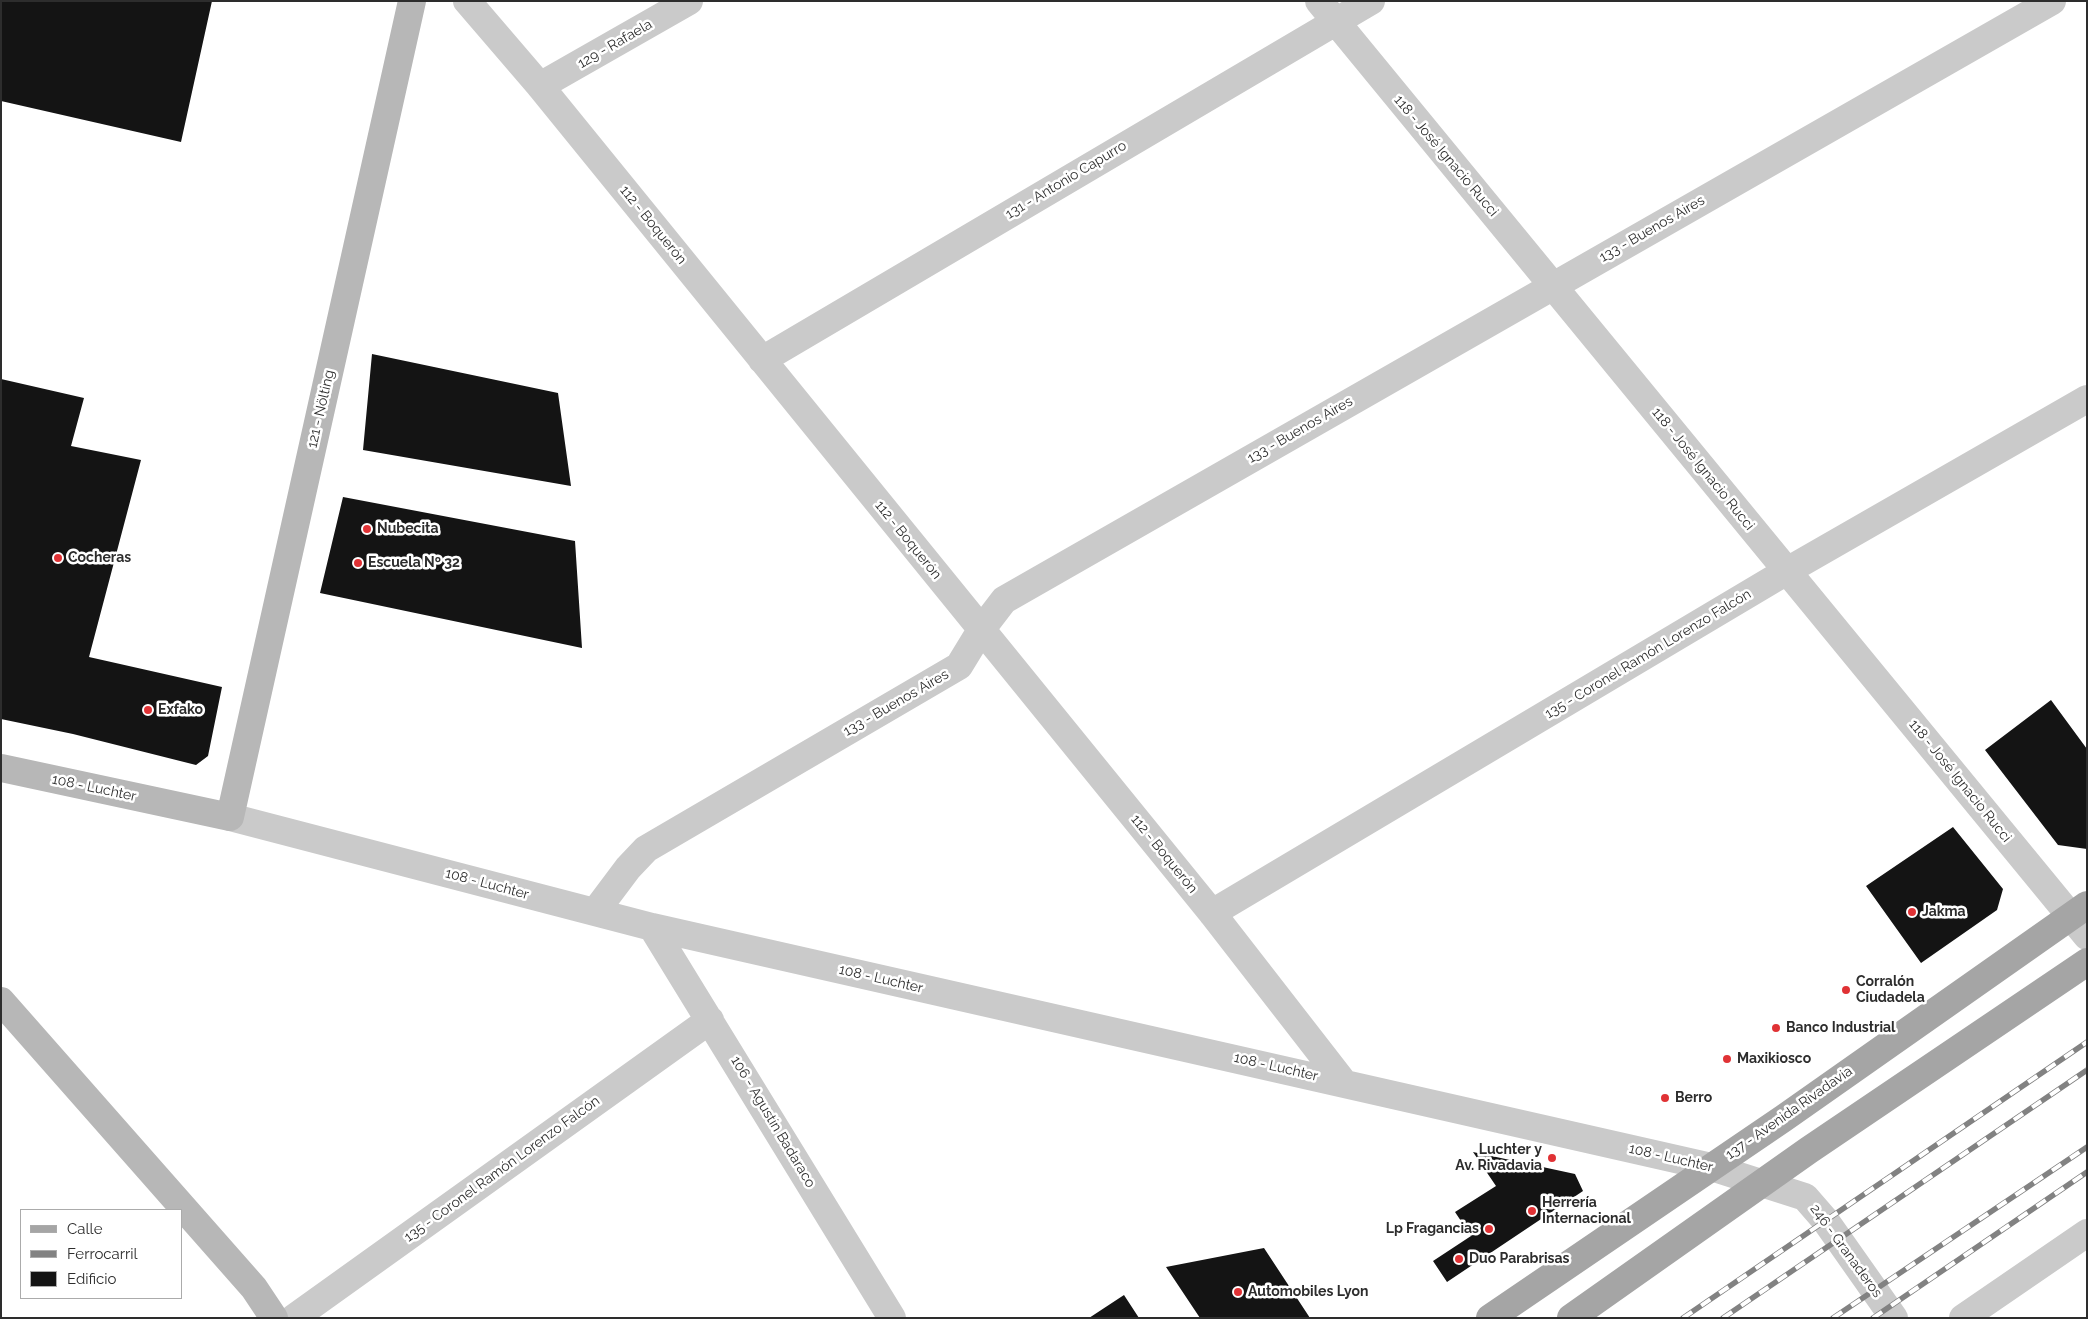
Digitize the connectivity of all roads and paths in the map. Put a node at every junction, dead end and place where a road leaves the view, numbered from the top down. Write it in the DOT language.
graph roads {
  1 [pos="412,1"];
  2 [pos="467,1"];
  3 [pos="690,1"];
  4 [pos="1371,1"];
  5 [pos="2052,1"];
  6 [pos="1327,11"];
  7 [pos="540,86"];
  8 [pos="1553,286"];
  9 [pos="762,360"];
  10 [pos="2087,399"];
  11 [pos="1787,571"];
  12 [pos="981,630"];
  13 [pos="1,768"];
  14 [pos="230,817"];
  15 [pos="595,912"];
  16 [pos="1212,913"];
  17 [pos="2081,919"];
  18 [pos="652,927"];
  19 [pos="2087,962"];
  20 [pos="1,1001"];
  21 [pos="710,1020"];
  22 [pos="1344,1083"];
  23 [pos="1710,1167"];
  24 [pos="1763,1182"];
  25 [pos="2087,1233"];
  26 [pos="274,1318"];
  27 [pos="294,1318"];
  28 [pos="892,1318"];
  29 [pos="1490,1318"];
  30 [pos="1571,1318"];
  31 [pos="1894,1318"];
  32 [pos="1963,1318"];
  1 -- 14 [label="street, 121 - Nölting"];
  2 -- 7 [label="street, 112 - Boquerón"];
  3 -- 7 [label="street, 129 - Rafaela"];
  4 -- 6 [label="street, 131 - Antonio Capurro"];
  5 -- 8 [label="street, 133 - Buenos Aires"];
  6 -- 8 [label="street, 118 - José Ignacio Rucci"];
  6 -- 9 [label="street, 131 - Antonio Capurro"];
  7 -- 9 [label="street, 112 - Boquerón"];
  8 -- 11 [label="street, 118 - José Ignacio Rucci"];
  8 -- 12 [label="street, 133 - Buenos Aires"];
  9 -- 12 [label="street, 112 - Boquerón"];
  10 -- 11 [label="street, 135 - Coronel Ramón Lorenzo Falcón"];
  11 -- 16 [label="street, 135 - Coronel Ramón Lorenzo Falcón"];
  11 -- 17 [label="street, 118 - José Ignacio Rucci"];
  12 -- 15 [label="street, 133 - Buenos Aires"];
  12 -- 16 [label="street, 112 - Boquerón"];
  13 -- 14 [label="street, 108 - Luchter"];
  14 -- 15 [label="street, 108 - Luchter"];
  15 -- 18 [label="street, 108 - Luchter"];
  16 -- 22 [label="street, 112 - Boquerón"];
  17 -- 23 [label="main road, 137 - Avenida Rivadavia"];
  18 -- 21 [label="street, 106 - Agustín Badaraco"];
  18 -- 22 [label="street, 108 - Luchter"];
  19 -- 24 [label="main road"];
  20 -- 26 [label="street"];
  21 -- 27 [label="street, 135 - Coronel Ramón Lorenzo Falcón"];
  21 -- 28 [label="street, 106 - Agustín Badaraco"];
  22 -- 23 [label="street, 108 - Luchter"];
  23 -- 24 [label="street, 108 - Luchter"];
  23 -- 29 [label="main road, 137 - Avenida Rivadavia"];
  24 -- 30 [label="main road"];
  24 -- 31 [label="street, 246 - Granaderos"];
  25 -- 32 [label="street"];
}
